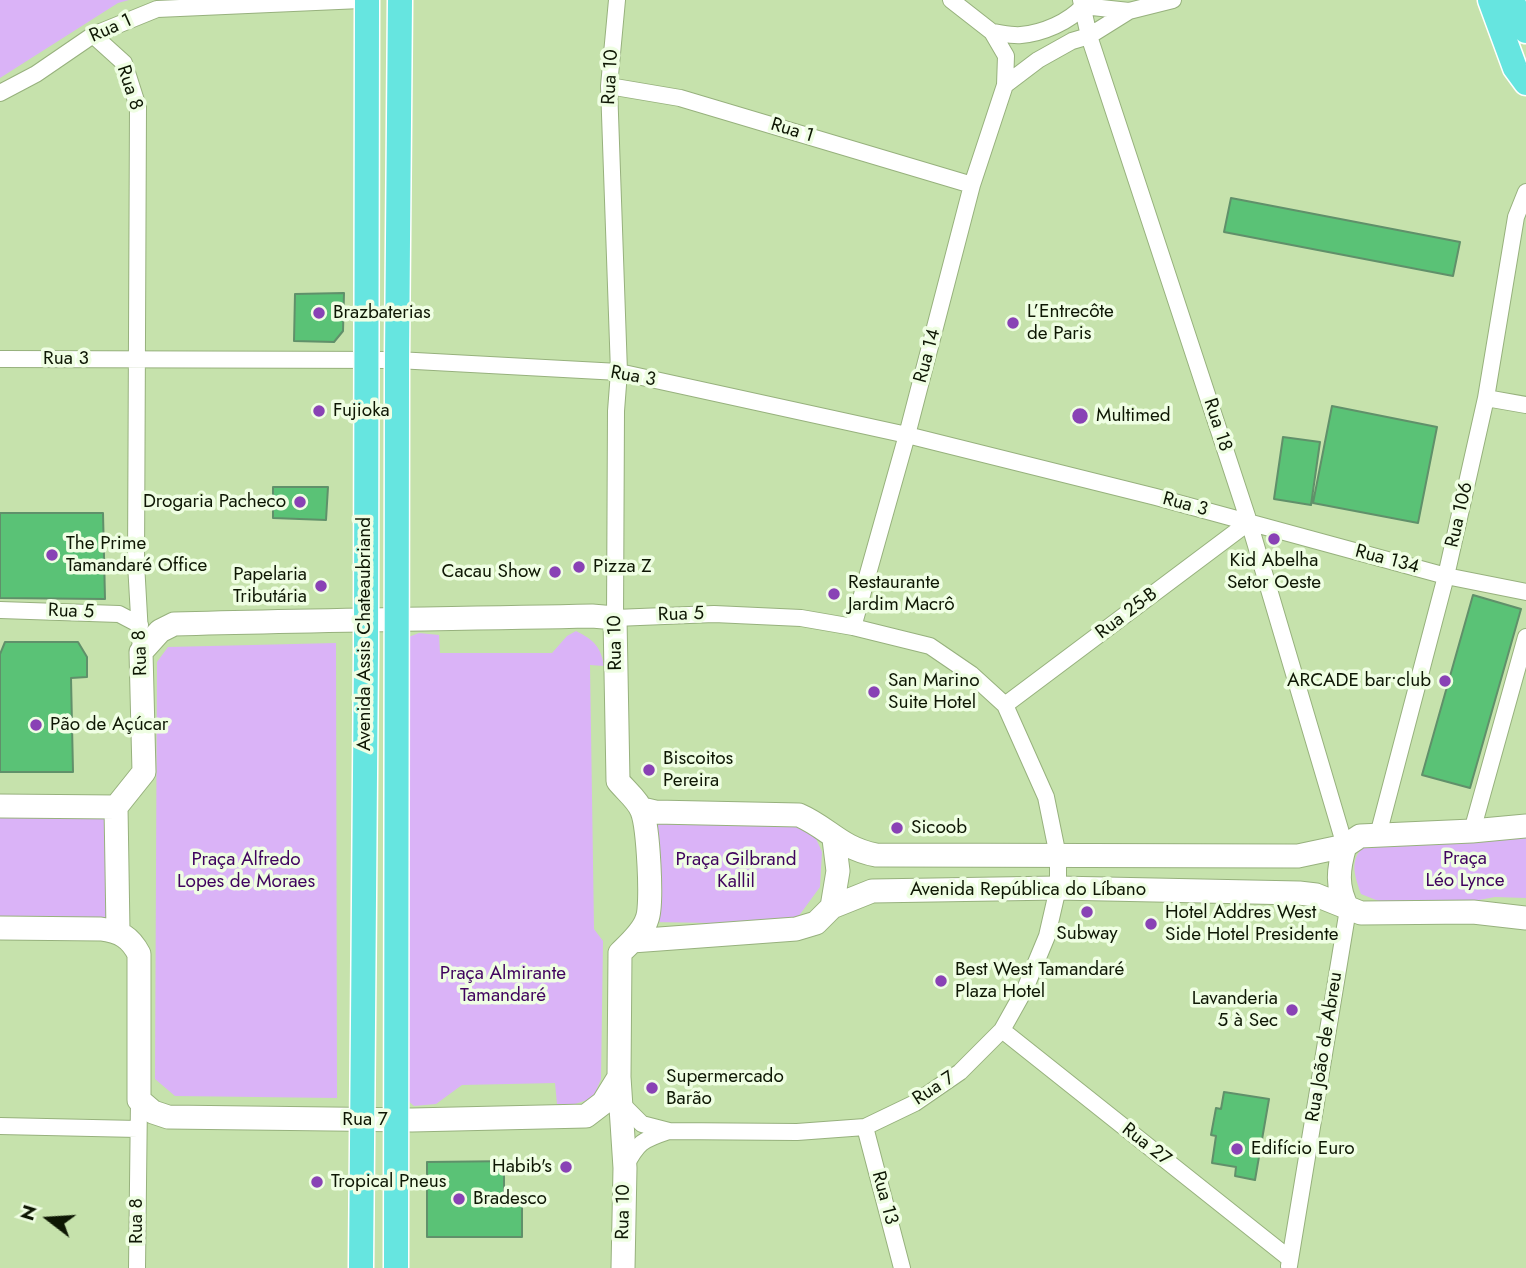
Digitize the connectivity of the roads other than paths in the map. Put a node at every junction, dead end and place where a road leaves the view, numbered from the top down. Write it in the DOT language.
graph roads {
  1 [pos="360,0"];
  2 [pos="367,0"];
  3 [pos="400,0"];
  4 [pos="617,0"];
  5 [pos="951,0"];
  6 [pos="1173,0"];
  7 [pos="1490,0"];
  8 [pos="1512,0"];
  9 [pos="1082,3"];
  10 [pos="1129,11"];
  11 [pos="1526,31"];
  12 [pos="992,32"];
  13 [pos="93,35"];
  14 [pos="1089,36"];
  15 [pos="1526,83"];
  16 [pos="1005,85"];
  17 [pos="609,86"];
  18 [pos="0,93"];
  19 [pos="972,185"];
  20 [pos="1526,192"];
  21 [pos="0,359"];
  22 [pos="137,359"];
  23 [pos="397,360"];
  24 [pos="366,361"];
  25 [pos="619,372"];
  26 [pos="1486,398"];
  27 [pos="1526,405"];
  28 [pos="907,435"];
  29 [pos="1249,522"];
  30 [pos="1446,576"];
  31 [pos="1526,592"];
  32 [pos="0,610"];
  33 [pos="615,618"];
  34 [pos="365,620"];
  35 [pos="396,620"];
  36 [pos="140,625"];
  37 [pos="853,627"];
  38 [pos="1526,636"];
  39 [pos="141,652"];
  40 [pos="1005,705"];
  41 [pos="0,806"];
  42 [pos="116,807"];
  43 [pos="642,809"];
  44 [pos="1526,826"];
  45 [pos="1472,831"];
  46 [pos="1378,835"];
  47 [pos="834,839"];
  48 [pos="1345,846"];
  49 [pos="1058,856"];
  50 [pos="1058,888"];
  51 [pos="832,907"];
  52 [pos="1348,909"];
  53 [pos="1526,918"];
  54 [pos="0,928"];
  55 [pos="118,931"];
  56 [pos="632,941"];
  57 [pos="1002,1030"];
  58 [pos="619,1077"];
  59 [pos="139,1100"];
  60 [pos="623,1105"];
  61 [pos="363,1120"];
  62 [pos="395,1120"];
  63 [pos="0,1126"];
  64 [pos="865,1127"];
  65 [pos="138,1129"];
  66 [pos="668,1131"];
  67 [pos="625,1168"];
  68 [pos="1289,1264"];
  69 [pos="137,1268"];
  70 [pos="361,1268"];
  71 [pos="396,1268"];
  72 [pos="623,1268"];
  73 [pos="902,1268"];
  1 -- 13 [label="street, Rua 1"];
  2 -- 24 [label="main road, Avenida Assis Chateaubriand"];
  3 -- 23 [label="main road, Avenida Assis Chateaubriand"];
  4 -- 17 [label="street, Rua 10"];
  5 -- 12 [label="street"];
  6 -- 10 [label="street"];
  7 -- 15 [label="main road"];
  8 -- 11 [label="main road"];
  9 -- 10 [label="street"];
  9 -- 12 [label="street"];
  9 -- 14 [label="street, Rua 18"];
  10 -- 14 [label="street"];
  12 -- 16 [label="street, Rua 14"];
  13 -- 18 [label="street, Rua 1"];
  13 -- 22 [label="street, Rua 8"];
  14 -- 16 [label="street"];
  14 -- 29 [label="street, Rua 18"];
  16 -- 19 [label="street, Rua 14"];
  17 -- 19 [label="street, Rua 1"];
  17 -- 25 [label="street, Rua 10"];
  19 -- 28 [label="street, Rua 14"];
  20 -- 26 [label="street, Rua 106"];
  21 -- 22 [label="street, Rua 3"];
  22 -- 24 [label="street, Rua 3"];
  22 -- 36 [label="street, Rua 8"];
  23 -- 24 [label="street, Rua 3"];
  23 -- 25 [label="street, Rua 3"];
  23 -- 35 [label="main road, Avenida Assis Chateaubriand"];
  24 -- 34 [label="main road, Avenida Assis Chateaubriand"];
  25 -- 28 [label="street, Rua 3"];
  25 -- 33 [label="street, Rua 10"];
  26 -- 27 [label="street"];
  26 -- 30 [label="street, Rua 106"];
  28 -- 29 [label="street, Rua 3"];
  28 -- 37 [label="street, Rua 14"];
  29 -- 30 [label="street, Rua 134"];
  29 -- 40 [label="street, Rua 25-B"];
  29 -- 48 [label="street, Rua 18"];
  30 -- 31 [label="street, Rua 134"];
  30 -- 46 [label="street, Rua 106"];
  32 -- 36 [label="street, Rua 5"];
  33 -- 35 [label="main road, Rua 5"];
  33 -- 37 [label="street, Rua 5"];
  33 -- 43 [label="main road, Rua 10"];
  34 -- 35 [label="main road, Rua 5"];
  34 -- 39 [label="main road, Rua 5"];
  34 -- 61 [label="main road, Avenida Assis Chateaubriand"];
  35 -- 62 [label="main road, Avenida Assis Chateaubriand"];
  36 -- 39 [label="street, Rua 8"];
  37 -- 40 [label="street, Rua 5"];
  38 -- 45 [label="street"];
  39 -- 42 [label="main road, Rua 8"];
  40 -- 49 [label="street, Rua 5"];
  41 -- 42 [label="main road"];
  42 -- 55 [label="main road"];
  43 -- 47 [label="main road, Avenida República do Líbano"];
  43 -- 56 [label="main road, Rua 10"];
  44 -- 45 [label="main road, Avenida República do Líbano"];
  45 -- 46 [label="main road, Avenida República do Líbano"];
  46 -- 48 [label="main road, Avenida República do Líbano"];
  47 -- 49 [label="main road, Avenida República do Líbano"];
  47 -- 51 [label="main road"];
  48 -- 49 [label="main road, Avenida República do Líbano"];
  48 -- 52 [label="main road"];
  49 -- 50 [label="street, Rua 7"];
  50 -- 51 [label="main road, Avenida República do Líbano"];
  50 -- 52 [label="main road, Avenida República do Líbano"];
  50 -- 57 [label="street, Rua 7"];
  51 -- 56 [label="main road, Avenida República do Líbano"];
  52 -- 53 [label="main road, Avenida República do Líbano"];
  52 -- 68 [label="street, Rua João de Abreu"];
  54 -- 55 [label="main road"];
  55 -- 59 [label="main road, Rua 8"];
  56 -- 58 [label="main road, Rua 10"];
  57 -- 64 [label="street, Rua 7"];
  57 -- 68 [label="street, Rua 27"];
  58 -- 60 [label="main road, Rua 10"];
  58 -- 62 [label="main road, Rua 7"];
  59 -- 61 [label="main road, Rua 7"];
  59 -- 65 [label="street, Rua 8"];
  60 -- 66 [label="street, Rua 7"];
  60 -- 67 [label="main road, Rua 10"];
  61 -- 62 [label="main road, Rua 7"];
  61 -- 70 [label="main road, Avenida Assis Chateaubriand"];
  62 -- 71 [label="main road, Avenida Assis Chateaubriand"];
  63 -- 65 [label="street"];
  64 -- 66 [label="street, Rua 7"];
  64 -- 73 [label="street, Rua 13"];
  65 -- 69 [label="street, Rua 8"];
  66 -- 67 [label="street, Rua 7"];
  67 -- 72 [label="main road, Rua 10"];
}
